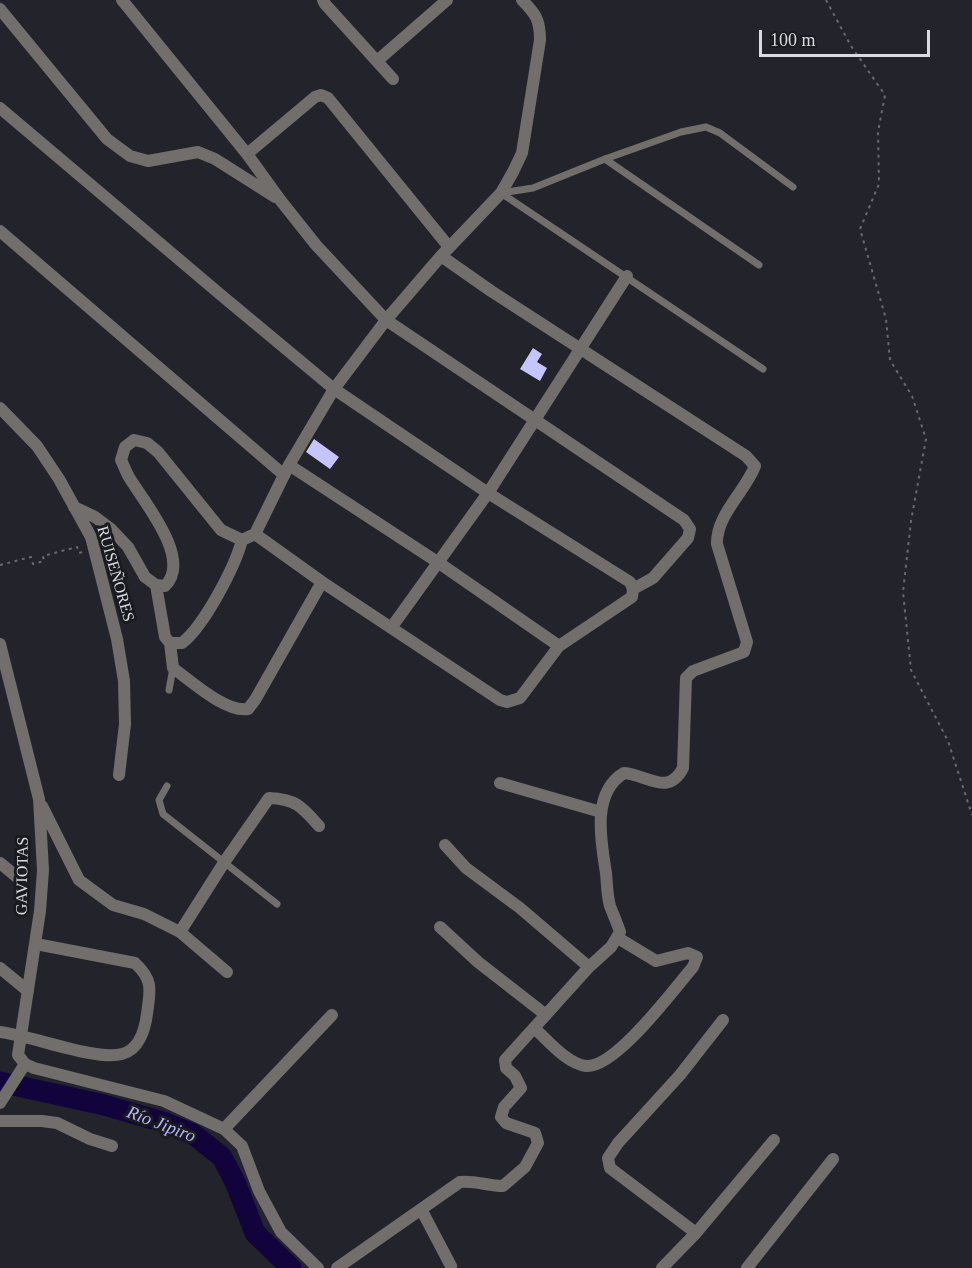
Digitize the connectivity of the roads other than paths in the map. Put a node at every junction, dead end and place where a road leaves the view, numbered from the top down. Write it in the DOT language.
graph roads {
  1 [pos="122,0"];
  2 [pos="323,0"];
  3 [pos="447,0"];
  4 [pos="522,0"];
  5 [pos="0,9"];
  6 [pos="377,61"];
  7 [pos="393,79"];
  8 [pos="0,108"];
  9 [pos="247,154"];
  10 [pos="605,159"];
  11 [pos="793,187"];
  12 [pos="501,193"];
  13 [pos="281,201"];
  14 [pos="0,231"];
  15 [pos="445,252"];
  16 [pos="759,265"];
  17 [pos="627,276"];
  18 [pos="387,320"];
  19 [pos="580,347"];
  20 [pos="763,369"];
  21 [pos="334,389"];
  22 [pos="0,408"];
  23 [pos="534,419"];
  24 [pos="287,470"];
  25 [pos="488,493"];
  26 [pos="74,507"];
  27 [pos="255,534"];
  28 [pos="242,540"];
  29 [pos="439,562"];
  30 [pos="322,582"];
  31 [pos="156,585"];
  32 [pos="633,589"];
  33 [pos="391,628"];
  34 [pos="170,643"];
  35 [pos="0,644"];
  36 [pos="559,646"];
  37 [pos="173,668"];
  38 [pos="169,690"];
  39 [pos="119,775"];
  40 [pos="500,783"];
  41 [pos="167,786"];
  42 [pos="39,800"];
  43 [pos="601,812"];
  44 [pos="319,826"];
  45 [pos="445,845"];
  46 [pos="225,861"];
  47 [pos="0,863"];
  48 [pos="23,882"];
  49 [pos="277,904"];
  50 [pos="440,927"];
  51 [pos="180,932"];
  52 [pos="618,938"];
  53 [pos="36,944"];
  54 [pos="589,967"];
  55 [pos="0,968"];
  56 [pos="226,972"];
  57 [pos="28,991"];
  58 [pos="332,1015"];
  59 [pos="546,1015"];
  60 [pos="723,1020"];
  61 [pos="534,1028"];
  62 [pos="0,1032"];
  63 [pos="19,1034"];
  64 [pos="23,1068"];
  65 [pos="0,1103"];
  66 [pos="0,1121"];
  67 [pos="224,1129"];
  68 [pos="774,1140"];
  69 [pos="112,1146"];
  70 [pos="833,1159"];
  71 [pos="421,1209"];
  72 [pos="696,1233"];
  73 [pos="451,1266"];
  74 [pos="318,1268"];
  75 [pos="337,1268"];
  76 [pos="662,1268"];
  77 [pos="747,1268"];
  1 -- 9 [label="street"];
  2 -- 6 [label="street"];
  3 -- 6 [label="street"];
  4 -- 12 [label="street"];
  5 -- 13 [label="street"];
  6 -- 7 [label="street"];
  8 -- 21 [label="street"];
  9 -- 13 [label="street"];
  9 -- 15 [label="street"];
  10 -- 11 [label="lane"];
  10 -- 12 [label="lane"];
  10 -- 16 [label="lane"];
  12 -- 15 [label="street"];
  12 -- 17 [label="lane"];
  13 -- 18 [label="street"];
  14 -- 24 [label="street"];
  15 -- 18 [label="street"];
  15 -- 19 [label="street"];
  17 -- 19 [label="street"];
  17 -- 20 [label="lane"];
  18 -- 21 [label="street"];
  18 -- 23 [label="street"];
  19 -- 23 [label="street"];
  19 -- 43 [label="street"];
  21 -- 24 [label="street"];
  21 -- 25 [label="street"];
  22 -- 26 [label="street, RUISEÑORES"];
  23 -- 25 [label="street"];
  23 -- 32 [label="street"];
  24 -- 27 [label="street"];
  24 -- 29 [label="street"];
  25 -- 29 [label="street"];
  25 -- 32 [label="street"];
  26 -- 31 [label="street"];
  26 -- 39 [label="street, RUISEÑORES"];
  27 -- 28 [label="street"];
  27 -- 30 [label="street"];
  28 -- 31 [label="street"];
  28 -- 34 [label="street"];
  29 -- 33 [label="street"];
  29 -- 36 [label="street"];
  30 -- 33 [label="street"];
  30 -- 37 [label="street"];
  31 -- 34 [label="street"];
  32 -- 36 [label="street"];
  33 -- 36 [label="street"];
  34 -- 37 [label="street"];
  35 -- 42 [label="street, GAVIOTAS"];
  37 -- 38 [label="lane"];
  40 -- 43 [label="street"];
  41 -- 46 [label="lane"];
  42 -- 51 [label="street"];
  42 -- 53 [label="street, GAVIOTAS"];
  43 -- 52 [label="street"];
  44 -- 46 [label="street"];
  45 -- 54 [label="street"];
  46 -- 49 [label="lane"];
  46 -- 51 [label="street"];
  47 -- 48 [label="street"];
  50 -- 59 [label="street"];
  51 -- 56 [label="street"];
  52 -- 54 [label="street"];
  52 -- 61 [label="street"];
  53 -- 57 [label="street, GAVIOTAS"];
  53 -- 63 [label="street"];
  54 -- 59 [label="street"];
  55 -- 57 [label="street"];
  57 -- 63 [label="street, GAVIOTAS"];
  58 -- 67 [label="street"];
  59 -- 61 [label="street"];
  60 -- 72 [label="street"];
  61 -- 71 [label="street"];
  62 -- 63 [label="street"];
  63 -- 64 [label="street, GAVIOTAS"];
  64 -- 65 [label="street"];
  64 -- 67 [label="street"];
  66 -- 69 [label="street"];
  67 -- 74 [label="street"];
  68 -- 72 [label="street"];
  70 -- 77 [label="street"];
  71 -- 73 [label="street"];
  71 -- 75 [label="street"];
  72 -- 76 [label="street"];
}
